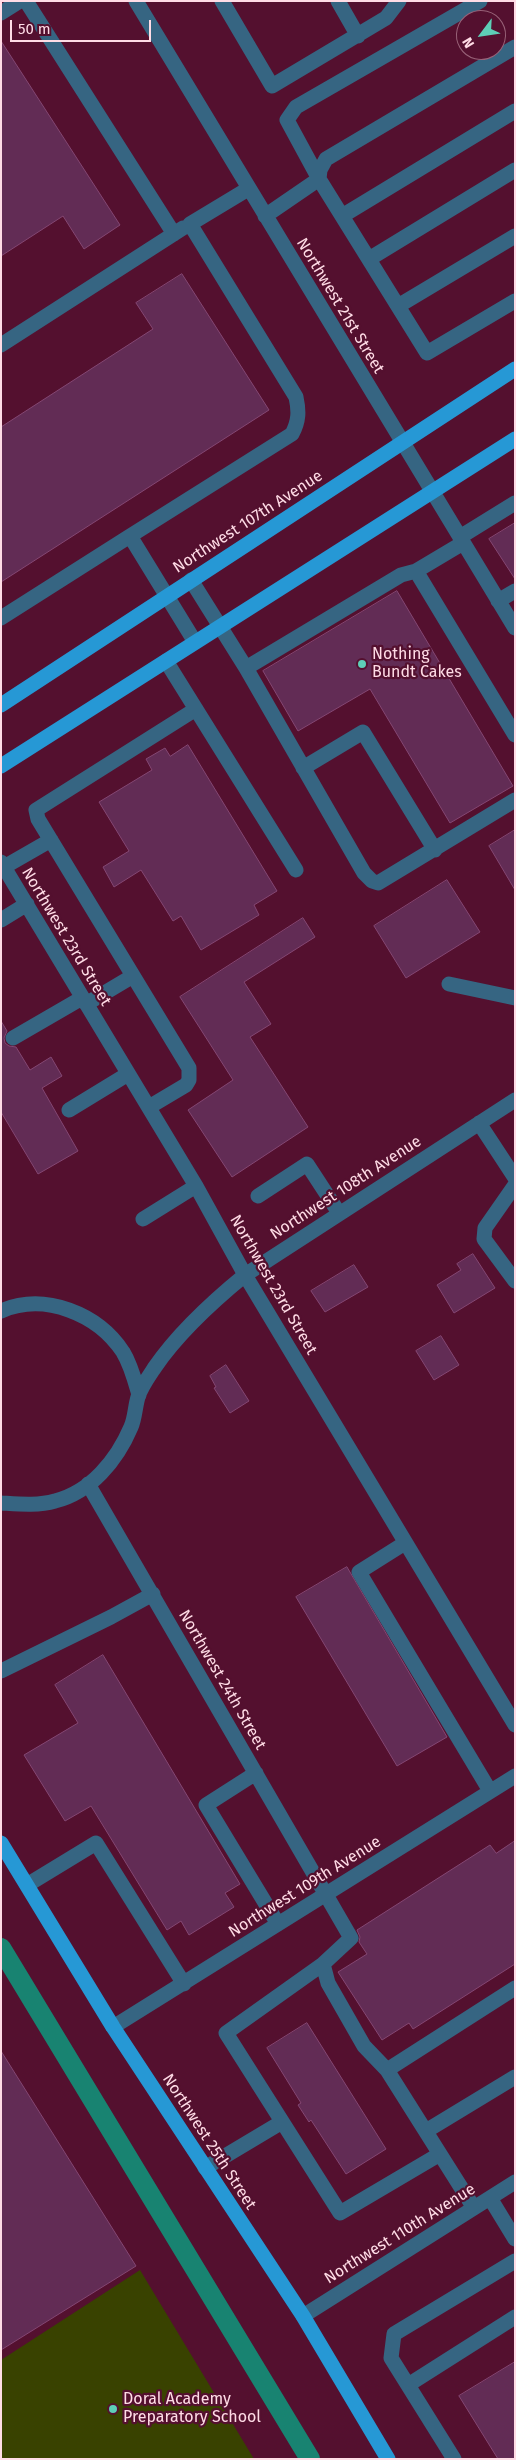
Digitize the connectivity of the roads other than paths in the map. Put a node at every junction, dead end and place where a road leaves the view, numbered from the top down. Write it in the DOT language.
graph roads {
  1 [pos="20,1"];
  2 [pos="26,1"];
  3 [pos="136,1"];
  4 [pos="222,1"];
  5 [pos="338,1"];
  6 [pos="399,1"];
  7 [pos="480,1"];
  8 [pos="1,13"];
  9 [pos="358,36"];
  10 [pos="515,47"];
  11 [pos="515,111"];
  12 [pos="515,170"];
  13 [pos="319,179"];
  14 [pos="248,188"];
  15 [pos="265,216"];
  16 [pos="342,216"];
  17 [pos="190,224"];
  18 [pos="174,234"];
  19 [pos="515,236"];
  20 [pos="369,259"];
  21 [pos="515,301"];
  22 [pos="398,306"];
  23 [pos="1,344"];
  24 [pos="515,369"];
  25 [pos="515,439"];
  26 [pos="402,442"];
  27 [pos="432,491"];
  28 [pos="515,503"];
  29 [pos="130,536"];
  30 [pos="462,540"];
  31 [pos="416,571"];
  32 [pos="191,580"];
  33 [pos="515,591"];
  34 [pos="167,596"];
  35 [pos="498,601"];
  36 [pos="1,618"];
  37 [pos="220,626"];
  38 [pos="515,628"];
  39 [pos="195,642"];
  40 [pos="166,661"];
  41 [pos="246,668"];
  42 [pos="1,705"];
  43 [pos="196,709"];
  44 [pos="515,735"];
  45 [pos="1,766"];
  46 [pos="303,768"];
  47 [pos="515,800"];
  48 [pos="51,840"];
  49 [pos="435,850"];
  50 [pos="3,865"];
  51 [pos="296,870"];
  52 [pos="27,904"];
  53 [pos="1,920"];
  54 [pos="133,976"];
  55 [pos="449,984"];
  56 [pos="515,998"];
  57 [pos="84,1001"];
  58 [pos="13,1038"];
  59 [pos="128,1074"];
  60 [pos="515,1100"];
  61 [pos="149,1107"];
  62 [pos="69,1110"];
  63 [pos="479,1123"];
  64 [pos="515,1178"];
  65 [pos="515,1185"];
  66 [pos="196,1186"];
  67 [pos="258,1196"];
  68 [pos="339,1213"];
  69 [pos="143,1219"];
  70 [pos="246,1275"];
  71 [pos="515,1281"];
  72 [pos="1,1311"];
  73 [pos="139,1395"];
  74 [pos="88,1484"];
  75 [pos="1,1503"];
  76 [pos="405,1543"];
  77 [pos="152,1594"];
  78 [pos="1,1671"];
  79 [pos="515,1725"];
  80 [pos="256,1773"];
  81 [pos="515,1776"];
  82 [pos="490,1791"];
  83 [pos="1,1843"];
  84 [pos="27,1886"];
  85 [pos="326,1894"];
  86 [pos="278,1924"];
  87 [pos="323,1964"];
  88 [pos="184,1984"];
  89 [pos="515,1988"];
  90 [pos="113,2027"];
  91 [pos="387,2070"];
  92 [pos="515,2077"];
  93 [pos="282,2122"];
  94 [pos="426,2131"];
  95 [pos="440,2154"];
  96 [pos="205,2168"];
  97 [pos="515,2182"];
  98 [pos="490,2198"];
  99 [pos="474,2208"];
  100 [pos="515,2239"];
  101 [pos="515,2261"];
  102 [pos="303,2316"];
  103 [pos="515,2317"];
  104 [pos="408,2385"];
  105 [pos="388,2459"];
  106 [pos="454,2459"];
  1 -- 8 [label="street"];
  2 -- 18 [label="street"];
  3 -- 14 [label="street, Northwest 21st Street"];
  4 -- 9 [label="street"];
  5 -- 9 [label="street"];
  6 -- 9 [label="street"];
  7 -- 13 [label="street"];
  10 -- 13 [label="street"];
  11 -- 16 [label="street"];
  12 -- 20 [label="street"];
  13 -- 15 [label="street"];
  13 -- 16 [label="street"];
  14 -- 15 [label="street, Northwest 21st Street"];
  14 -- 17 [label="street"];
  15 -- 26 [label="street, Northwest 21st Street"];
  16 -- 20 [label="street"];
  17 -- 18 [label="street"];
  17 -- 29 [label="street"];
  18 -- 23 [label="street"];
  19 -- 22 [label="street"];
  20 -- 22 [label="street"];
  21 -- 22 [label="street"];
  24 -- 26 [label="main road, Northwest 107th Avenue"];
  25 -- 27 [label="main road"];
  26 -- 27 [label="street, Northwest 21st Street"];
  26 -- 32 [label="main road, Northwest 107th Avenue"];
  27 -- 30 [label="street, Northwest 21st Street"];
  27 -- 37 [label="main road"];
  28 -- 30 [label="street"];
  29 -- 34 [label="street"];
  29 -- 36 [label="street"];
  30 -- 31 [label="street"];
  30 -- 35 [label="street, Northwest 21st Street"];
  31 -- 41 [label="street"];
  31 -- 44 [label="street"];
  32 -- 34 [label="main road, Northwest 107th Avenue"];
  32 -- 37 [label="street"];
  33 -- 35 [label="street"];
  34 -- 39 [label="street"];
  34 -- 42 [label="main road, Northwest 107th Avenue"];
  35 -- 38 [label="street, Northwest 21st Street"];
  37 -- 39 [label="main road"];
  37 -- 41 [label="street"];
  39 -- 40 [label="main road"];
  40 -- 43 [label="street"];
  40 -- 45 [label="main road"];
  41 -- 46 [label="street"];
  43 -- 48 [label="street"];
  43 -- 51 [label="street"];
  46 -- 49 [label="street"];
  46 -- 49 [label="street"];
  47 -- 49 [label="street"];
  48 -- 50 [label="street"];
  48 -- 54 [label="street"];
  50 -- 52 [label="street, Northwest 23rd Street"];
  52 -- 53 [label="street"];
  52 -- 57 [label="street, Northwest 23rd Street"];
  54 -- 57 [label="street"];
  54 -- 61 [label="street"];
  55 -- 56 [label="street"];
  57 -- 58 [label="street"];
  57 -- 59 [label="street, Northwest 23rd Street"];
  59 -- 61 [label="street, Northwest 23rd Street"];
  59 -- 62 [label="street"];
  60 -- 63 [label="street, Northwest 108th Avenue"];
  61 -- 66 [label="street, Northwest 23rd Street"];
  63 -- 64 [label="street"];
  63 -- 68 [label="street, Northwest 108th Avenue"];
  65 -- 71 [label="street"];
  66 -- 69 [label="street"];
  66 -- 70 [label="street, Northwest 23rd Street"];
  67 -- 68 [label="street"];
  68 -- 70 [label="street, Northwest 108th Avenue"];
  70 -- 73 [label="street, Northwest 108th Avenue"];
  70 -- 76 [label="street, Northwest 23rd Street"];
  72 -- 73 [label="street"];
  73 -- 74 [label="street, Northwest 108th Avenue"];
  74 -- 75 [label="street, Northwest 108th Avenue"];
  74 -- 77 [label="street, Northwest 24th Street"];
  76 -- 79 [label="street, Northwest 23rd Street"];
  76 -- 82 [label="street"];
  77 -- 78 [label="street"];
  77 -- 80 [label="street, Northwest 24th Street"];
  80 -- 85 [label="street, Northwest 24th Street"];
  80 -- 86 [label="street"];
  81 -- 82 [label="street, Northwest 109th Avenue"];
  82 -- 85 [label="street, Northwest 109th Avenue"];
  83 -- 84 [label="main road, Northwest 25th Street"];
  84 -- 88 [label="street"];
  84 -- 90 [label="main road, Northwest 25th Street"];
  85 -- 86 [label="street, Northwest 109th Avenue"];
  85 -- 87 [label="street, Northwest 24th Street"];
  86 -- 88 [label="street, Northwest 109th Avenue"];
  87 -- 91 [label="street"];
  87 -- 93 [label="street"];
  88 -- 90 [label="street, Northwest 109th Avenue"];
  89 -- 91 [label="street"];
  90 -- 96 [label="main road, Northwest 25th Street"];
  91 -- 94 [label="street"];
  92 -- 94 [label="street"];
  93 -- 95 [label="street"];
  93 -- 96 [label="street"];
  94 -- 95 [label="street"];
  95 -- 99 [label="street"];
  96 -- 102 [label="main road, Northwest 25th Street"];
  97 -- 98 [label="street, Northwest 110th Avenue"];
  98 -- 99 [label="street, Northwest 110th Avenue"];
  98 -- 100 [label="street"];
  99 -- 102 [label="street, Northwest 110th Avenue"];
  101 -- 104 [label="street"];
  102 -- 105 [label="main road, Northwest 25th Street"];
  103 -- 104 [label="street"];
  104 -- 106 [label="street"];
}
